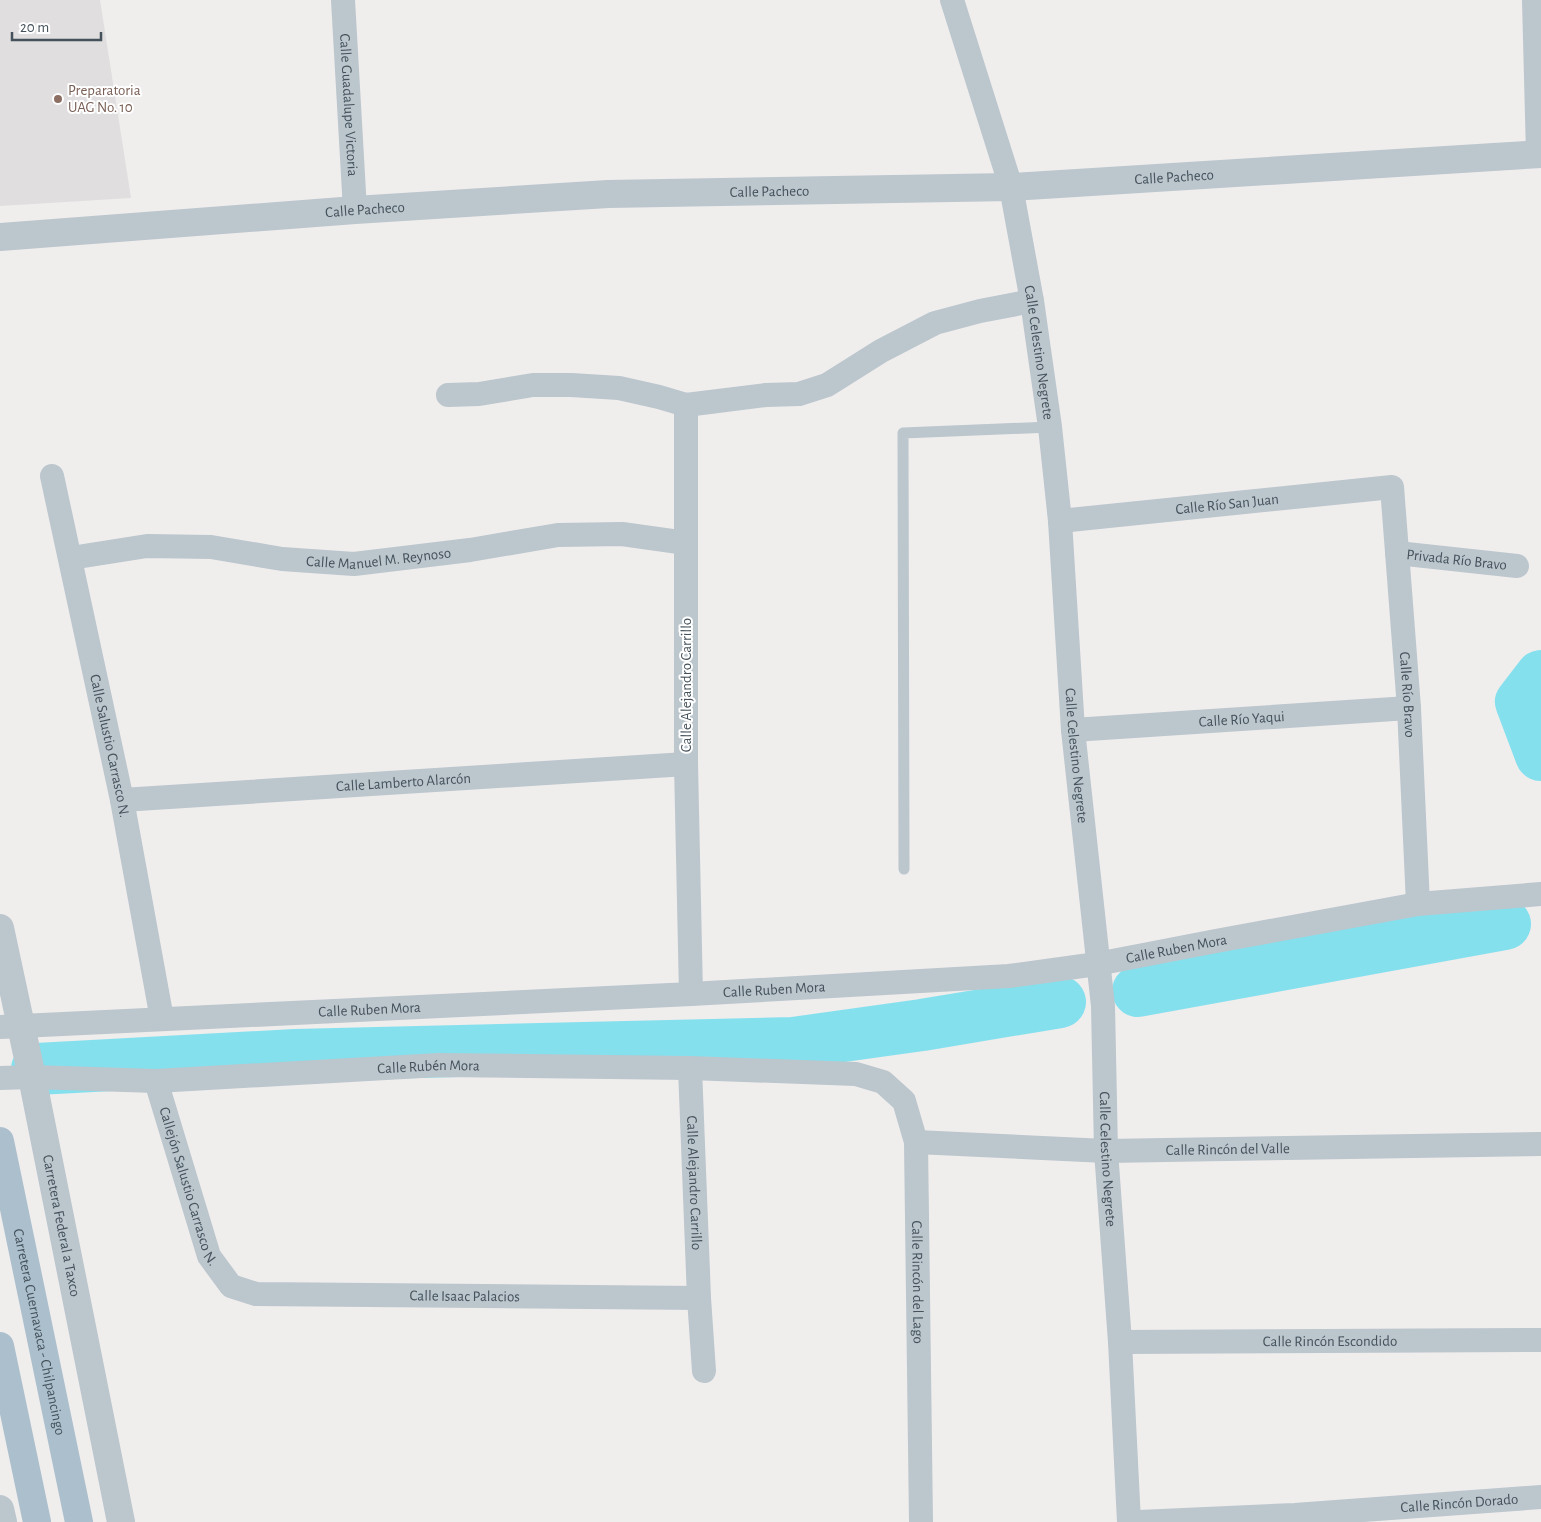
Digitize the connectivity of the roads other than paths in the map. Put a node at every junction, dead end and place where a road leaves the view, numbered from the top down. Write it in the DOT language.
graph roads {
  1 [pos="343,0"];
  2 [pos="952,0"];
  3 [pos="1534,0"];
  4 [pos="1539,154"];
  5 [pos="1012,187"];
  6 [pos="355,210"];
  7 [pos="0,237"];
  8 [pos="1032,301"];
  9 [pos="448,395"];
  10 [pos="686,406"];
  11 [pos="1050,427"];
  12 [pos="52,476"];
  13 [pos="1392,487"];
  14 [pos="1060,521"];
  15 [pos="686,543"];
  16 [pos="1397,554"];
  17 [pos="70,558"];
  18 [pos="1517,566"];
  19 [pos="1409,708"];
  20 [pos="1073,730"];
  21 [pos="686,764"];
  22 [pos="122,800"];
  23 [pos="904,869"];
  24 [pos="1541,894"];
  25 [pos="1418,904"];
  26 [pos="0,928"];
  27 [pos="1097,964"];
  28 [pos="691,994"];
  29 [pos="162,1019"];
  30 [pos="11,1027"];
  31 [pos="690,1068"];
  32 [pos="856,1074"];
  33 [pos="32,1077"];
  34 [pos="0,1078"];
  35 [pos="156,1081"];
  36 [pos="0,1141"];
  37 [pos="916,1142"];
  38 [pos="1541,1144"];
  39 [pos="1106,1151"];
  40 [pos="231,1286"];
  41 [pos="699,1298"];
  42 [pos="1541,1340"];
  43 [pos="1120,1342"];
  44 [pos="0,1346"];
  45 [pos="704,1371"];
  46 [pos="1541,1498"];
  47 [pos="0,1509"];
  48 [pos="3,1522"];
  49 [pos="37,1522"];
  50 [pos="79,1522"];
  51 [pos="121,1522"];
  52 [pos="921,1522"];
  53 [pos="1128,1522"];
  54 [pos="1139,1522"];
  1 -- 6 [label="street, Calle Guadalupe Victoria"];
  2 -- 5 [label="street, Calle Celestino Negrete"];
  3 -- 4 [label="street"];
  4 -- 5 [label="street, Calle Pacheco"];
  5 -- 6 [label="street, Calle Pacheco"];
  5 -- 8 [label="street, Calle Celestino Negrete"];
  6 -- 7 [label="street, Calle Pacheco"];
  8 -- 10 [label="street"];
  8 -- 11 [label="street, Calle Celestino Negrete"];
  9 -- 10 [label="street"];
  10 -- 15 [label="street, Calle Alejandro Carrillo"];
  11 -- 14 [label="street, Calle Celestino Negrete"];
  11 -- 23 [label="lane"];
  12 -- 17 [label="street, Calle Salustio Carrasco N."];
  13 -- 14 [label="street, Calle Río San Juan"];
  13 -- 16 [label="street, Calle Río Bravo"];
  14 -- 20 [label="street, Calle Celestino Negrete"];
  15 -- 17 [label="street, Calle Manuel M. Reynoso"];
  15 -- 21 [label="street, Calle Alejandro Carrillo"];
  16 -- 18 [label="street, Privada Río Bravo"];
  16 -- 19 [label="street, Calle Río Bravo"];
  17 -- 22 [label="street, Calle Salustio Carrasco N."];
  19 -- 20 [label="street, Calle Río Yaqui"];
  19 -- 25 [label="street, Calle Río Bravo"];
  20 -- 27 [label="street, Calle Celestino Negrete"];
  21 -- 22 [label="street, Calle Lamberto Alarcón"];
  21 -- 28 [label="street, Calle Alejandro Carrillo"];
  22 -- 29 [label="street, Calle Salustio Carrasco N."];
  24 -- 25 [label="street, Calle Ruben Mora"];
  25 -- 27 [label="street, Calle Ruben Mora"];
  26 -- 30 [label="street, Carretera Federal a Taxco"];
  27 -- 28 [label="street, Calle Ruben Mora"];
  27 -- 39 [label="street, Calle Celestino Negrete"];
  28 -- 29 [label="street, Calle Ruben Mora"];
  29 -- 30 [label="street, Calle Ruben Mora"];
  30 -- 33 [label="street, Carretera Federal a Taxco"];
  31 -- 32 [label="street, Calle Rubén Mora"];
  31 -- 35 [label="street, Calle Rubén Mora"];
  31 -- 41 [label="street, Calle Alejandro Carrillo"];
  32 -- 37 [label="street, Calle Rincón del Lago"];
  33 -- 34 [label="street, Calle Rubén Mora"];
  33 -- 35 [label="street, Calle Rubén Mora"];
  33 -- 51 [label="street, Carretera Federal a Taxco"];
  35 -- 40 [label="street, Callejón Salustio Carrasco N."];
  36 -- 50 [label="main road, Carretera Cuernavaca - Chilpancingo"];
  37 -- 39 [label="street, Calle Rincón del Valle"];
  37 -- 52 [label="street, Calle Rincón del Lago"];
  38 -- 39 [label="street, Calle Rincón del Valle"];
  39 -- 43 [label="street, Calle Celestino Negrete"];
  40 -- 41 [label="street, Calle Isaac Palacios"];
  41 -- 45 [label="street, Calle Alejandro Carrillo"];
  42 -- 43 [label="street, Calle Rincón Escondido"];
  43 -- 53 [label="street, Calle Celestino Negrete"];
  44 -- 49 [label="main road"];
  46 -- 54 [label="street, Calle Rincón Dorado"];
  47 -- 48 [label="street"];
}
